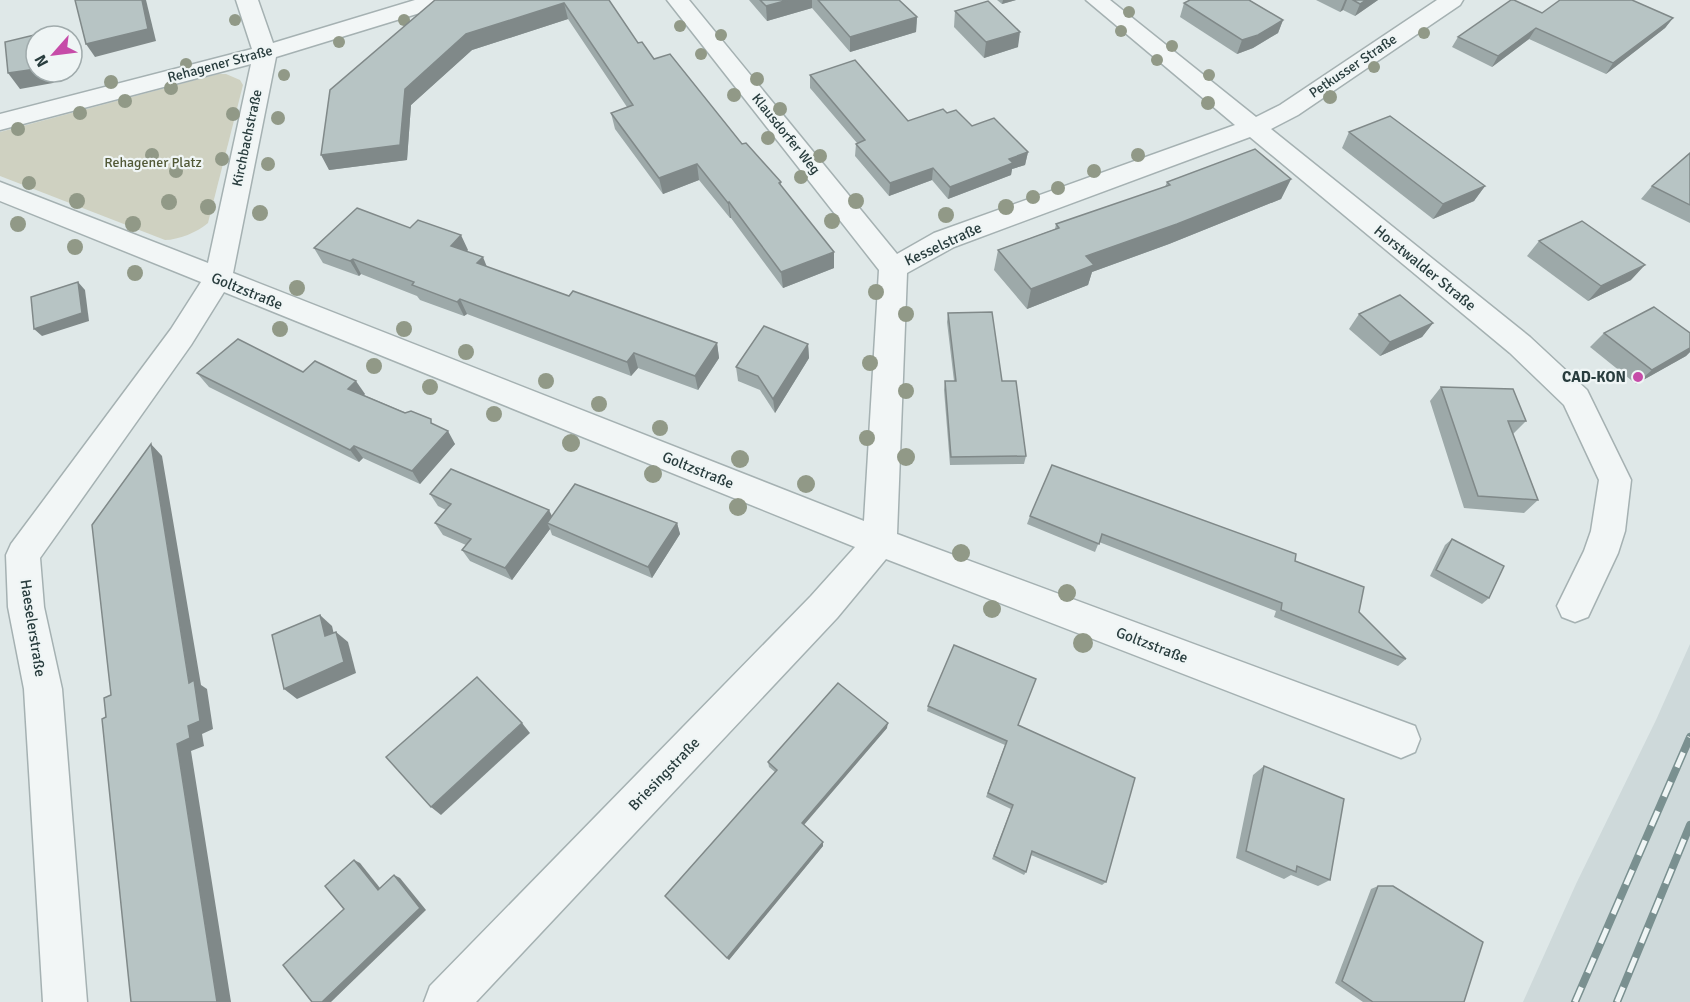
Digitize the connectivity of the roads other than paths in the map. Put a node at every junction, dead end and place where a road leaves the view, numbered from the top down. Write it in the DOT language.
graph roads {
  1 [pos="247,0"];
  2 [pos="438,0"];
  3 [pos="678,0"];
  4 [pos="1097,0"];
  5 [pos="1452,0"];
  6 [pos="265,52"];
  7 [pos="0,122"];
  8 [pos="1252,128"];
  9 [pos="0,191"];
  10 [pos="893,267"];
  11 [pos="218,279"];
  12 [pos="880,542"];
  13 [pos="11,559"];
  14 [pos="1575,606"];
  15 [pos="1401,739"];
  16 [pos="65,1002"];
  17 [pos="446,1002"];
  1 -- 6 [label="street"];
  2 -- 6 [label="street, Rehagener Straße"];
  3 -- 10 [label="street, Klausdorfer Weg"];
  4 -- 8 [label="street, Horstwalder Straße"];
  5 -- 8 [label="street, Petkusser Straße"];
  6 -- 7 [label="street, Rehagener Straße"];
  6 -- 11 [label="street, Kirchbachstraße"];
  8 -- 10 [label="street, Kesselstraße"];
  8 -- 14 [label="street, Horstwalder Straße"];
  9 -- 11 [label="street, Goltzstraße"];
  10 -- 12 [label="street, Kesselstraße"];
  11 -- 12 [label="street, Goltzstraße"];
  11 -- 13 [label="street, Haeselerstraße"];
  12 -- 15 [label="street, Goltzstraße"];
  12 -- 17 [label="street, Briesingstraße"];
  13 -- 16 [label="street, Haeselerstraße"];
}
